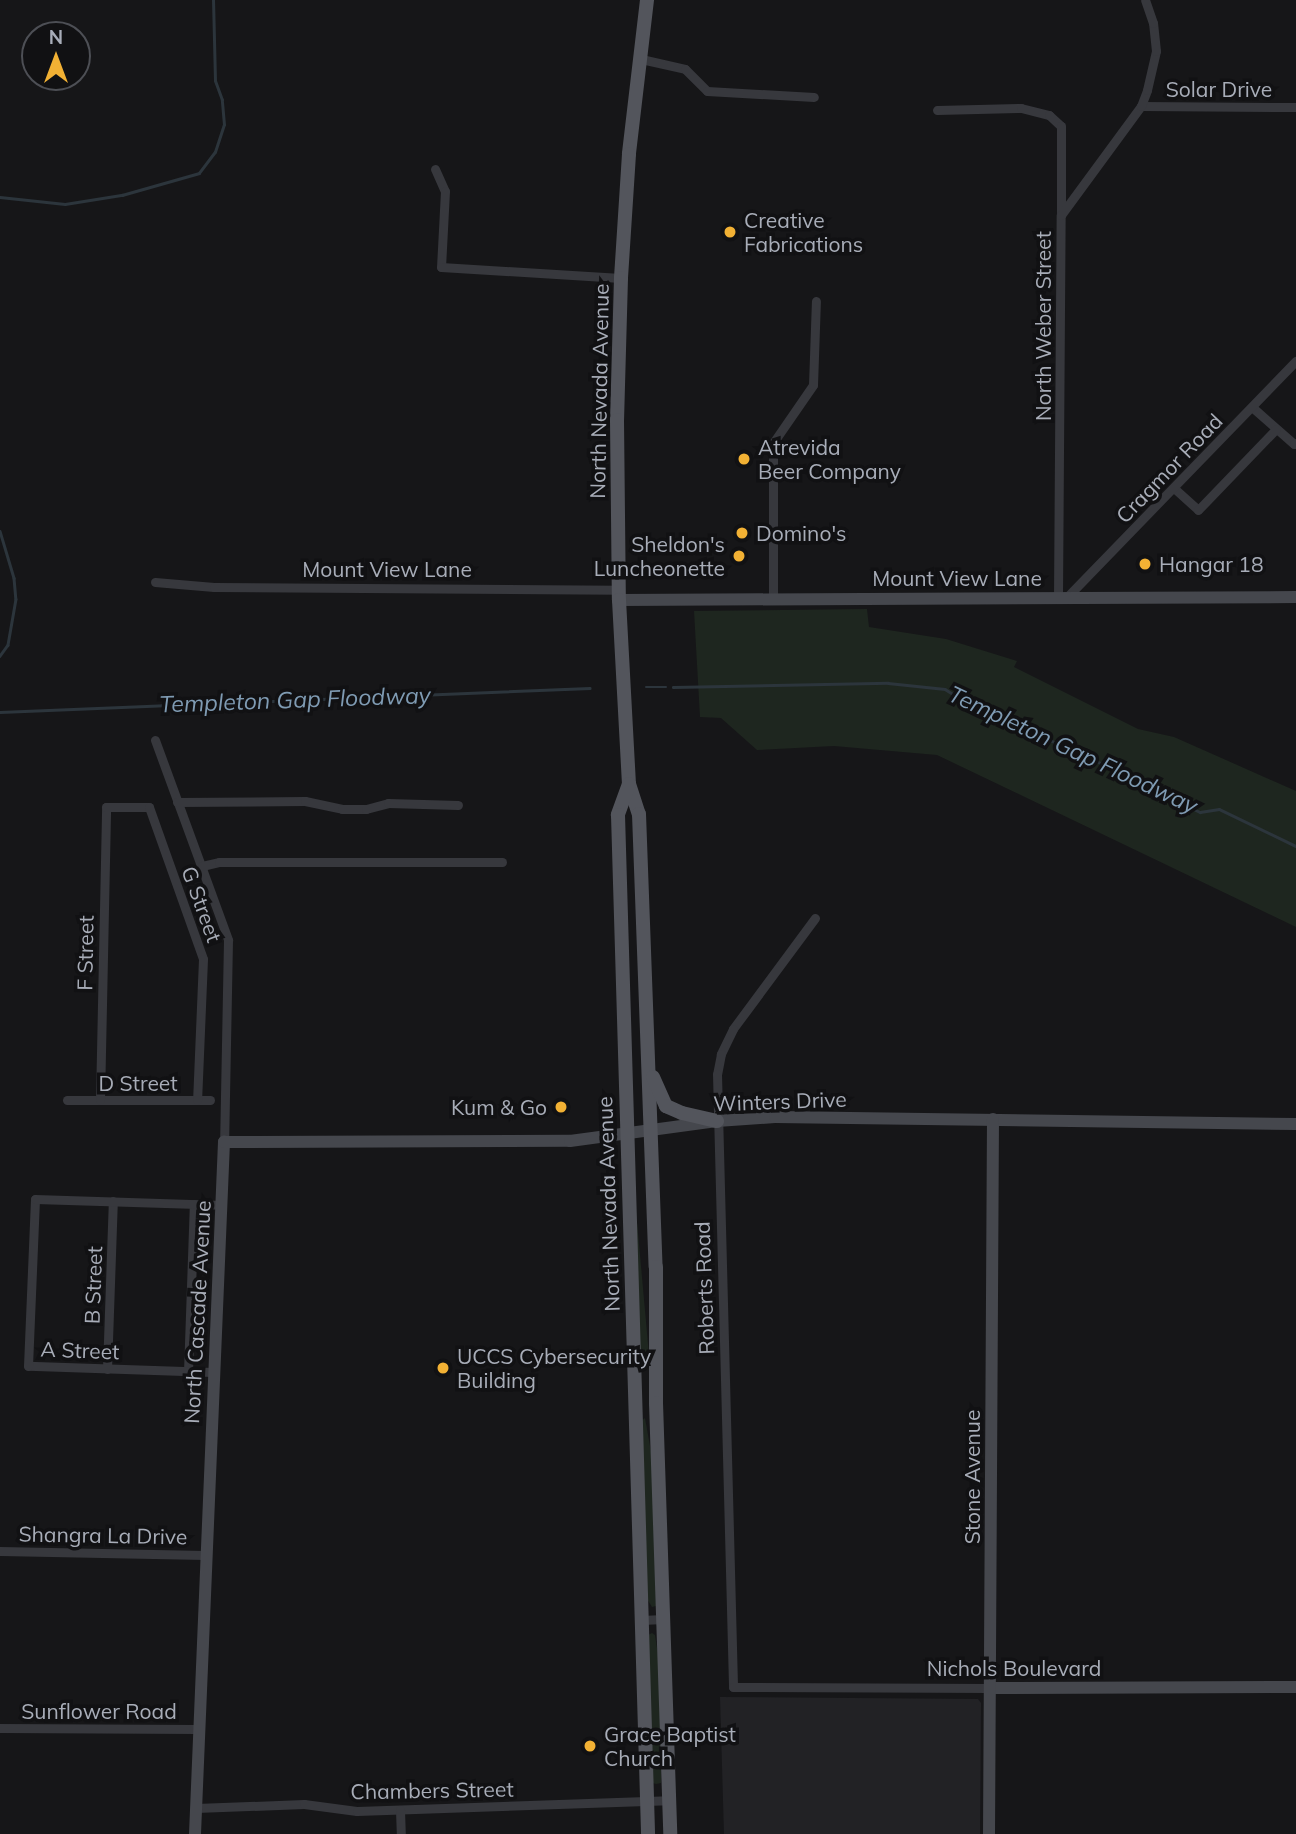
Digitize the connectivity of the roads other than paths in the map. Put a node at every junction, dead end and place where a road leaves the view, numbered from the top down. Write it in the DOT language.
graph roads {
  1 [pos="647,0"];
  2 [pos="1145,0"];
  3 [pos="641,59"];
  4 [pos="814,97"];
  5 [pos="1141,106"];
  6 [pos="1296,107"];
  7 [pos="937,110"];
  8 [pos="435,170"];
  9 [pos="1061,215"];
  10 [pos="621,278"];
  11 [pos="816,301"];
  12 [pos="1296,361"];
  13 [pos="1252,407"];
  14 [pos="1276,429"];
  15 [pos="1296,443"];
  16 [pos="1175,489"];
  17 [pos="155,582"];
  18 [pos="618,595"];
  19 [pos="1062,597"];
  20 [pos="1296,597"];
  21 [pos="773,598"];
  22 [pos="155,740"];
  23 [pos="629,784"];
  24 [pos="177,802"];
  25 [pos="458,805"];
  26 [pos="106,807"];
  27 [pos="502,862"];
  28 [pos="202,866"];
  29 [pos="816,918"];
  30 [pos="647,1050"];
  31 [pos="67,1100"];
  32 [pos="100,1100"];
  33 [pos="197,1100"];
  34 [pos="225,1100"];
  35 [pos="993,1119"];
  36 [pos="717,1121"];
  37 [pos="1296,1124"];
  38 [pos="650,1131"];
  39 [pos="627,1133"];
  40 [pos="224,1142"];
  41 [pos="113,1201"];
  42 [pos="194,1204"];
  43 [pos="222,1205"];
  44 [pos="107,1369"];
  45 [pos="188,1371"];
  46 [pos="214,1372"];
  47 [pos="656,1403"];
  48 [pos="635,1404"];
  49 [pos="0,1551"];
  50 [pos="205,1555"];
  51 [pos="663,1619"];
  52 [pos="642,1620"];
  53 [pos="1296,1686"];
  54 [pos="733,1687"];
  55 [pos="990,1688"];
  56 [pos="0,1728"];
  57 [pos="198,1729"];
  58 [pos="668,1800"];
  59 [pos="647,1801"];
  60 [pos="196,1808"];
  61 [pos="400,1810"];
  62 [pos="195,1834"];
  63 [pos="401,1834"];
  64 [pos="648,1834"];
  65 [pos="670,1834"];
  66 [pos="989,1834"];
  1 -- 3 [label="main road, North Nevada Avenue"];
  2 -- 5 [label="street, North Weber Street"];
  3 -- 4 [label="street"];
  3 -- 10 [label="main road, North Nevada Avenue"];
  5 -- 6 [label="street, Solar Drive"];
  5 -- 9 [label="street, North Weber Street"];
  7 -- 9 [label="street"];
  8 -- 10 [label="street"];
  9 -- 19 [label="street, North Weber Street"];
  10 -- 18 [label="main road, North Nevada Avenue"];
  11 -- 21 [label="street"];
  12 -- 13 [label="street, Cragmor Road"];
  13 -- 14 [label="street"];
  13 -- 16 [label="street, Cragmor Road"];
  14 -- 15 [label="street"];
  14 -- 16 [label="street"];
  16 -- 19 [label="street, Cragmor Road"];
  17 -- 18 [label="street, Mount View Lane"];
  18 -- 21 [label="street, Mount View Lane"];
  18 -- 23 [label="main road, North Nevada Avenue"];
  19 -- 20 [label="street, Mount View Lane"];
  19 -- 21 [label="street, Mount View Lane"];
  22 -- 24 [label="street, North Cascade Avenue"];
  23 -- 30 [label="main road, North Nevada Avenue"];
  23 -- 39 [label="main road, North Nevada Avenue"];
  24 -- 25 [label="street"];
  24 -- 28 [label="street, North Cascade Avenue"];
  26 -- 32 [label="street, F Street"];
  26 -- 33 [label="street, G Street"];
  27 -- 28 [label="street"];
  28 -- 34 [label="street, North Cascade Avenue"];
  29 -- 36 [label="street, Roberts Road"];
  30 -- 36 [label="main road"];
  30 -- 38 [label="main road, North Nevada Avenue"];
  31 -- 32 [label="street, D Street"];
  32 -- 33 [label="street, D Street"];
  33 -- 34 [label="street, D Street"];
  34 -- 40 [label="street, North Cascade Avenue"];
  35 -- 36 [label="street, Winters Drive"];
  35 -- 37 [label="street, Winters Drive"];
  35 -- 55 [label="street, Stone Avenue"];
  36 -- 38 [label="street, Winters Drive"];
  36 -- 54 [label="street, Roberts Road"];
  38 -- 39 [label="street, Winters Drive"];
  38 -- 47 [label="main road, North Nevada Avenue"];
  39 -- 40 [label="street, Winters Drive"];
  39 -- 48 [label="main road, North Nevada Avenue"];
  40 -- 43 [label="street, North Cascade Avenue"];
  41 -- 42 [label="street"];
  41 -- 44 [label="street, B Street"];
  41 -- 44 [label="street, A Street"];
  42 -- 43 [label="street"];
  42 -- 45 [label="street"];
  43 -- 46 [label="street, North Cascade Avenue"];
  44 -- 45 [label="street, A Street"];
  45 -- 46 [label="street, A Street"];
  46 -- 50 [label="street, North Cascade Avenue"];
  47 -- 48 [label="street"];
  47 -- 51 [label="main road, North Nevada Avenue"];
  48 -- 52 [label="main road, North Nevada Avenue"];
  49 -- 50 [label="street, Shangra La Drive"];
  50 -- 57 [label="street, North Cascade Avenue"];
  51 -- 52 [label="street"];
  51 -- 58 [label="main road, North Nevada Avenue"];
  52 -- 59 [label="main road, North Nevada Avenue"];
  53 -- 55 [label="street, Nichols Boulevard"];
  54 -- 55 [label="street, Nichols Boulevard"];
  55 -- 66 [label="street, Stone Avenue"];
  56 -- 57 [label="street, Sunflower Road"];
  57 -- 60 [label="street, North Cascade Avenue"];
  58 -- 59 [label="street, Chambers Street"];
  58 -- 65 [label="main road, North Nevada Avenue"];
  59 -- 61 [label="street, Chambers Street"];
  59 -- 64 [label="main road, North Nevada Avenue"];
  60 -- 61 [label="street, Chambers Street"];
  60 -- 62 [label="street, North Cascade Avenue"];
  61 -- 63 [label="street"];
}
